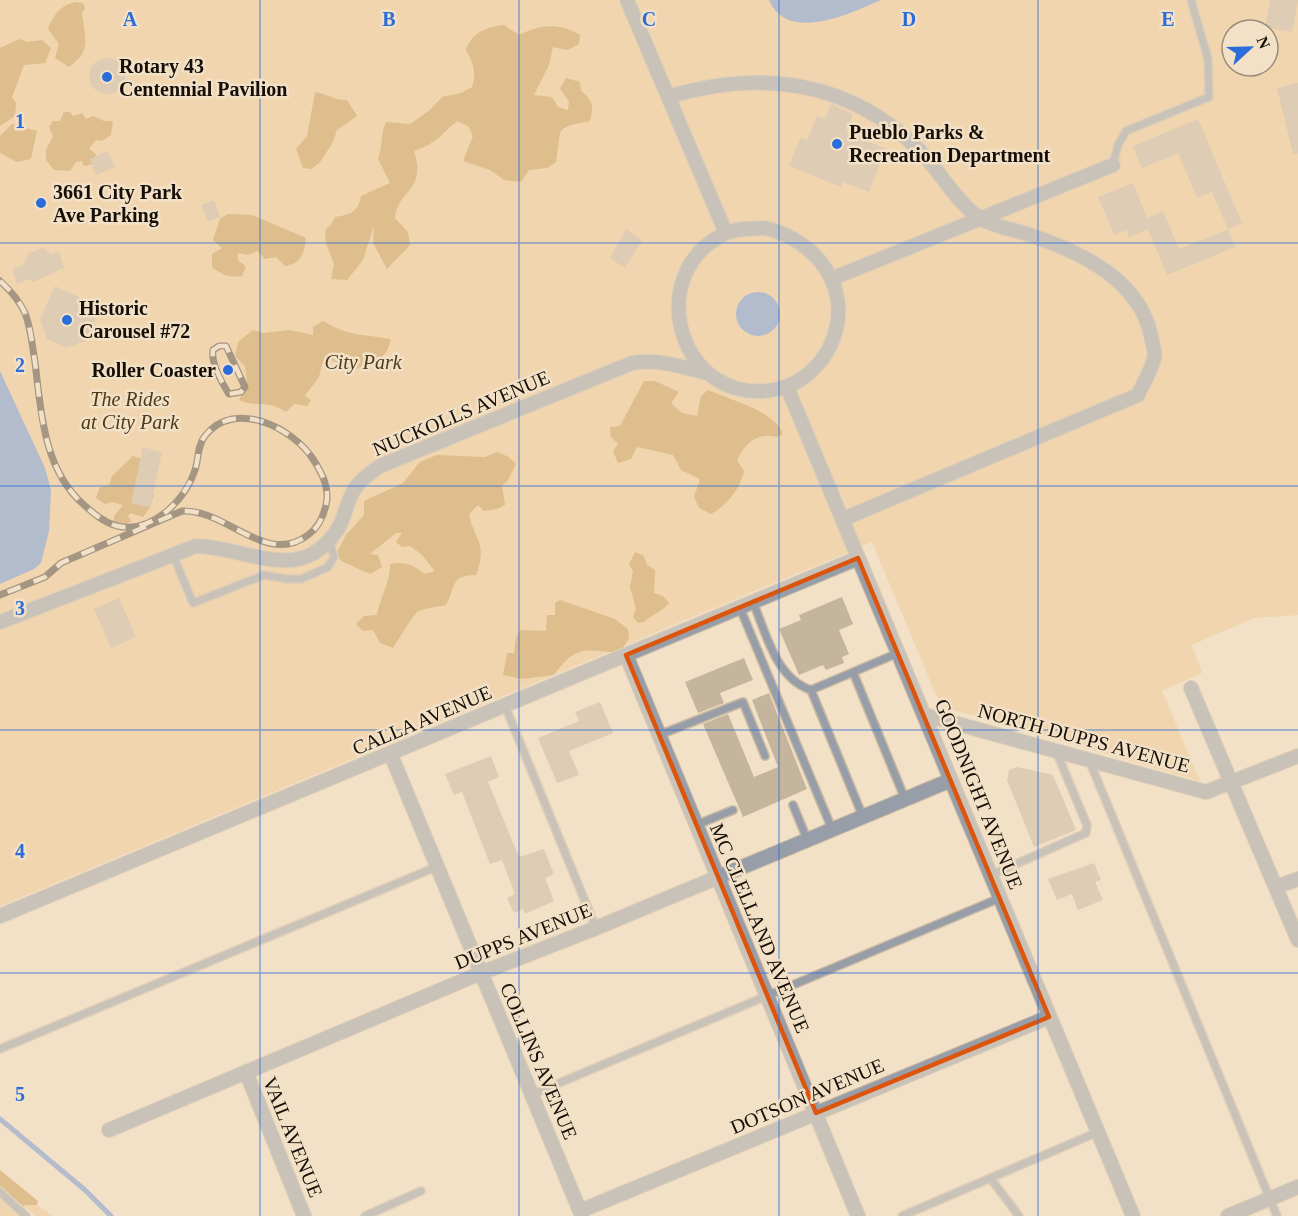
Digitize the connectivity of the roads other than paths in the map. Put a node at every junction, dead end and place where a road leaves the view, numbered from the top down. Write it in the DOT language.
graph roads {
  1 [pos="627,0"];
  2 [pos="1191,0"];
  3 [pos="668,97"];
  4 [pos="1113,165"];
  5 [pos="981,219"];
  6 [pos="726,233"];
  7 [pos="831,279"];
  8 [pos="706,373"];
  9 [pos="787,387"];
  10 [pos="843,519"];
  11 [pos="330,543"];
  12 [pos="173,555"];
  13 [pos="858,558"];
  14 [pos="753,602"];
  15 [pos="740,608"];
  16 [pos="0,622"];
  17 [pos="898,653"];
  18 [pos="626,655"];
  19 [pos="778,662"];
  20 [pos="764,667"];
  21 [pos="853,672"];
  22 [pos="1191,688"];
  23 [pos="811,690"];
  24 [pos="505,706"];
  25 [pos="925,715"];
  26 [pos="659,735"];
  27 [pos="1056,751"];
  28 [pos="391,755"];
  29 [pos="765,756"];
  30 [pos="1298,756"];
  31 [pos="1089,760"];
  32 [pos="951,780"];
  33 [pos="1232,784"];
  34 [pos="905,799"];
  35 [pos="793,805"];
  36 [pos="733,810"];
  37 [pos="863,817"];
  38 [pos="696,825"];
  39 [pos="832,829"];
  40 [pos="807,839"];
  41 [pos="436,867"];
  42 [pos="991,875"];
  43 [pos="717,877"];
  44 [pos="1298,879"];
  45 [pos="1276,887"];
  46 [pos="1000,898"];
  47 [pos="0,916"];
  48 [pos="596,928"];
  49 [pos="1298,940"];
  50 [pos="481,973"];
  51 [pos="767,997"];
  52 [pos="1049,1017"];
  53 [pos="0,1049"];
  54 [pos="246,1072"];
  55 [pos="533,1094"];
  56 [pos="816,1113"];
  57 [pos="109,1130"];
  58 [pos="1098,1132"];
  59 [pos="991,1179"];
  60 [pos="1298,1187"];
  61 [pos="421,1191"];
  62 [pos="0,1192"];
  63 [pos="1270,1198"];
  64 [pos="581,1214"];
  65 [pos="26,1216"];
  66 [pos="304,1216"];
  67 [pos="365,1216"];
  68 [pos="858,1216"];
  69 [pos="902,1216"];
  70 [pos="1019,1216"];
  71 [pos="1133,1216"];
  72 [pos="1228,1216"];
  73 [pos="1277,1216"];
  1 -- 3 [label="street"];
  2 -- 4 [label="lane"];
  3 -- 5 [label="street"];
  3 -- 6 [label="street"];
  4 -- 5 [label="street"];
  5 -- 7 [label="street"];
  5 -- 10 [label="street"];
  6 -- 7 [label="street"];
  6 -- 8 [label="street"];
  7 -- 9 [label="street"];
  8 -- 9 [label="street"];
  8 -- 11 [label="street, NUCKOLLS AVENUE"];
  9 -- 10 [label="street, GOODNIGHT AVENUE"];
  10 -- 13 [label="street, GOODNIGHT AVENUE"];
  11 -- 12 [label="street"];
  11 -- 12 [label="lane"];
  12 -- 16 [label="street"];
  13 -- 14 [label="street, CALLA AVENUE"];
  13 -- 17 [label="street, GOODNIGHT AVENUE"];
  14 -- 15 [label="street, CALLA AVENUE"];
  14 -- 19 [label="lane"];
  15 -- 18 [label="street, CALLA AVENUE"];
  15 -- 20 [label="lane"];
  17 -- 21 [label="lane"];
  17 -- 25 [label="street, GOODNIGHT AVENUE"];
  18 -- 24 [label="street, CALLA AVENUE"];
  18 -- 26 [label="street, MC CLELLAND AVENUE"];
  19 -- 20 [label="lane"];
  19 -- 23 [label="lane"];
  20 -- 39 [label="lane"];
  21 -- 23 [label="lane"];
  21 -- 34 [label="lane"];
  22 -- 33 [label="street"];
  23 -- 37 [label="lane"];
  24 -- 28 [label="street, CALLA AVENUE"];
  24 -- 48 [label="lane"];
  25 -- 27 [label="street, NORTH DUPPS AVENUE"];
  25 -- 32 [label="street, GOODNIGHT AVENUE"];
  26 -- 29 [label="lane"];
  26 -- 38 [label="street, MC CLELLAND AVENUE"];
  27 -- 31 [label="street, NORTH DUPPS AVENUE"];
  27 -- 42 [label="lane"];
  28 -- 41 [label="street, COLLINS AVENUE"];
  28 -- 47 [label="street, CALLA AVENUE"];
  30 -- 33 [label="street, NORTH DUPPS AVENUE"];
  31 -- 33 [label="street, NORTH DUPPS AVENUE"];
  31 -- 63 [label="lane"];
  32 -- 34 [label="street, DUPPS AVENUE"];
  32 -- 42 [label="street, GOODNIGHT AVENUE"];
  33 -- 45 [label="street"];
  34 -- 37 [label="street, DUPPS AVENUE"];
  35 -- 40 [label="lane"];
  36 -- 38 [label="lane"];
  37 -- 39 [label="street, DUPPS AVENUE"];
  38 -- 43 [label="street, MC CLELLAND AVENUE"];
  39 -- 40 [label="street, DUPPS AVENUE"];
  40 -- 43 [label="street, DUPPS AVENUE"];
  41 -- 50 [label="street, COLLINS AVENUE"];
  41 -- 53 [label="lane"];
  42 -- 46 [label="street, GOODNIGHT AVENUE"];
  43 -- 48 [label="street, DUPPS AVENUE"];
  43 -- 51 [label="street, MC CLELLAND AVENUE"];
  44 -- 45 [label="street"];
  45 -- 49 [label="street"];
  46 -- 51 [label="lane"];
  46 -- 52 [label="street, GOODNIGHT AVENUE"];
  48 -- 50 [label="street, DUPPS AVENUE"];
  50 -- 54 [label="street, DUPPS AVENUE"];
  50 -- 55 [label="street, COLLINS AVENUE"];
  51 -- 55 [label="lane"];
  51 -- 56 [label="street, MC CLELLAND AVENUE"];
  52 -- 56 [label="street, DOTSON AVENUE"];
  52 -- 58 [label="street, GOODNIGHT AVENUE"];
  54 -- 57 [label="street, DUPPS AVENUE"];
  54 -- 66 [label="street, VAIL AVENUE"];
  55 -- 64 [label="street, COLLINS AVENUE"];
  56 -- 64 [label="street, DOTSON AVENUE"];
  56 -- 68 [label="street, MC CLELLAND AVENUE"];
  58 -- 59 [label="lane"];
  58 -- 71 [label="street, GOODNIGHT AVENUE"];
  59 -- 69 [label="lane"];
  59 -- 70 [label="lane"];
  60 -- 63 [label="street"];
  61 -- 67 [label="lane"];
  62 -- 65 [label="lane"];
  63 -- 72 [label="street"];
  63 -- 73 [label="lane"];
}
